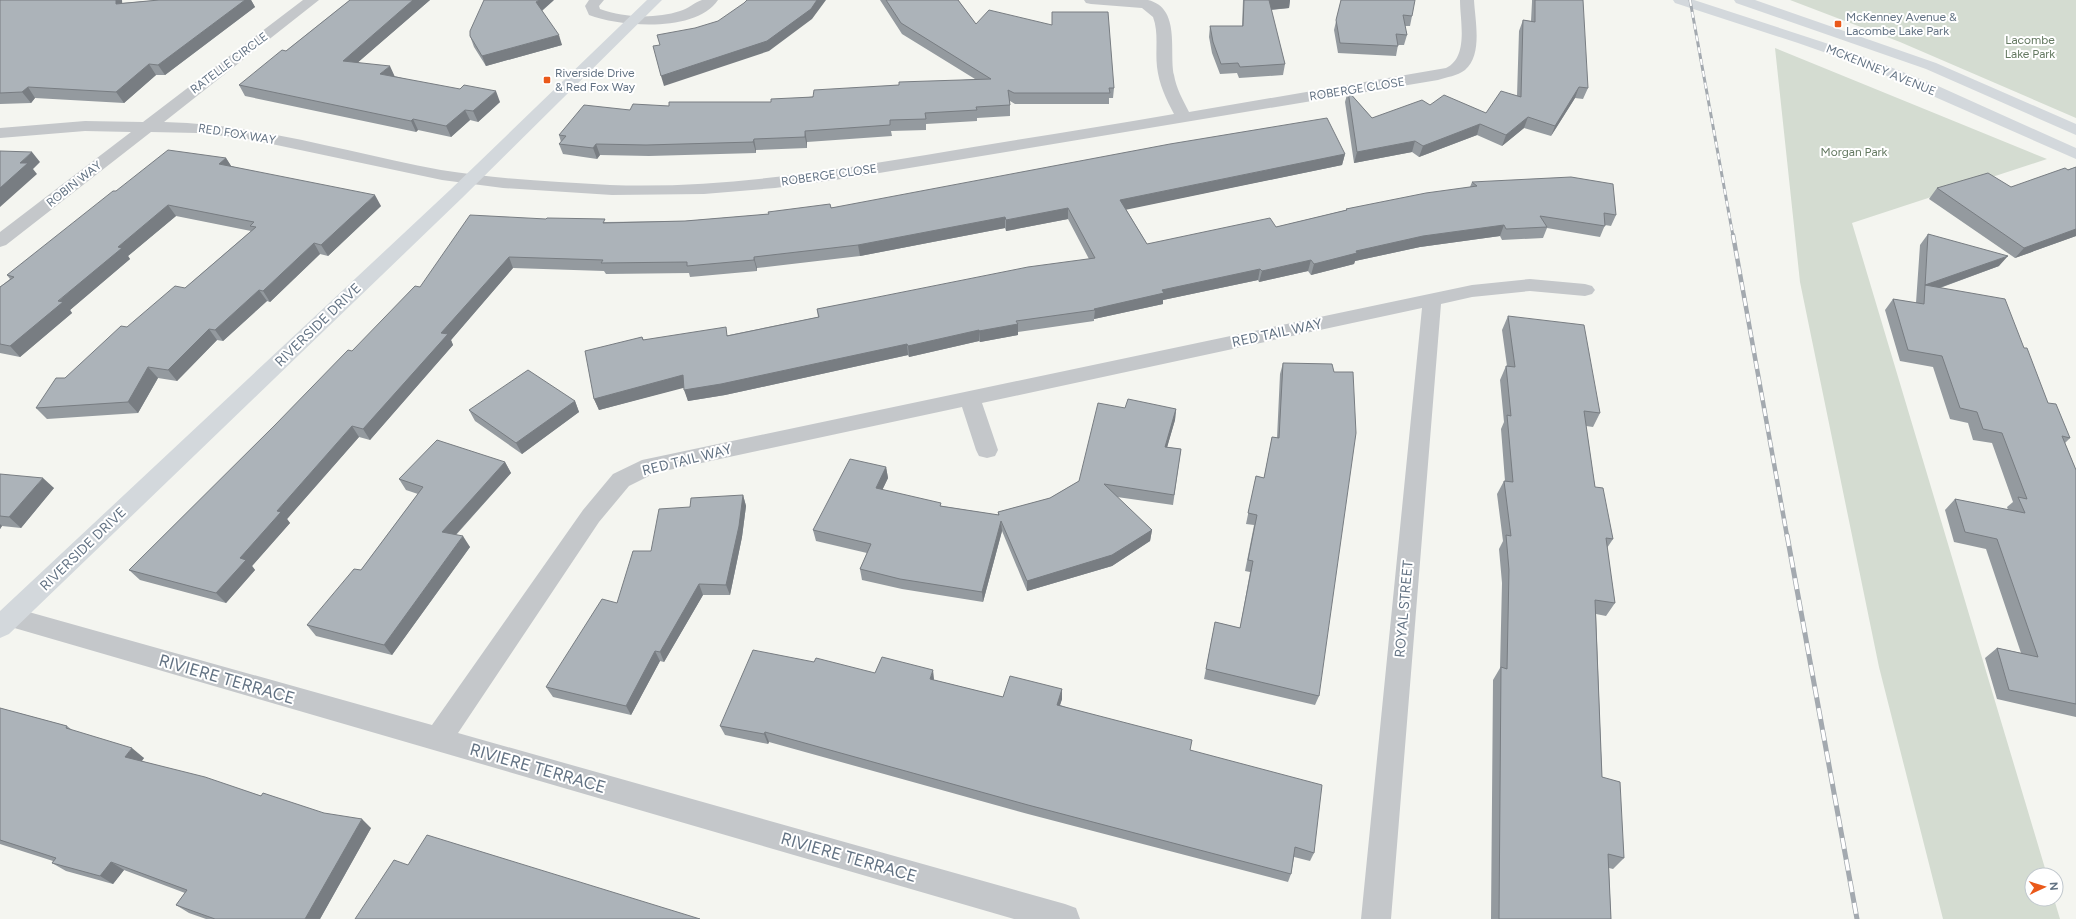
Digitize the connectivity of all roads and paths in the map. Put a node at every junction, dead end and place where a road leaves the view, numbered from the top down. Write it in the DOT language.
graph roads {
  1 [pos="312,0"];
  2 [pos="597,0"];
  3 [pos="655,0"];
  4 [pos="711,0"];
  5 [pos="1091,0"];
  6 [pos="1467,0"];
  7 [pos="1680,0"];
  8 [pos="1741,0"];
  9 [pos="633,21"];
  10 [pos="1184,117"];
  11 [pos="147,126"];
  12 [pos="2076,130"];
  13 [pos="0,132"];
  14 [pos="2076,154"];
  15 [pos="471,179"];
  16 [pos="0,241"];
  17 [pos="1585,290"];
  18 [pos="1432,300"];
  19 [pos="970,399"];
  20 [pos="988,450"];
  21 [pos="5,622"];
  22 [pos="438,739"];
  23 [pos="1065,919"];
  24 [pos="1376,919"];
  1 -- 11 [label="street, RATELLE CIRCLE"];
  2 -- 9 [label="street"];
  3 -- 9 [label="street, RIVERSIDE DRIVE"];
  4 -- 9 [label="street"];
  5 -- 10 [label="street"];
  6 -- 10 [label="street, ROBERGE CLOSE"];
  7 -- 14 [label="street, MCKENNEY AVENUE"];
  8 -- 12 [label="street, MCKENNEY AVENUE"];
  9 -- 15 [label="street, RIVERSIDE DRIVE"];
  10 -- 15 [label="street, ROBERGE CLOSE"];
  11 -- 13 [label="street, RED FOX WAY"];
  11 -- 15 [label="street, RED FOX WAY"];
  11 -- 16 [label="street, ROBIN WAY"];
  15 -- 21 [label="street, RIVERSIDE DRIVE"];
  17 -- 18 [label="street, RED TAIL WAY"];
  18 -- 19 [label="street, RED TAIL WAY"];
  18 -- 24 [label="street, ROYAL STREET"];
  19 -- 20 [label="street"];
  19 -- 22 [label="street, RED TAIL WAY"];
  21 -- 22 [label="street, RIVIERE TERRACE"];
  22 -- 23 [label="street, RIVIERE TERRACE"];
}
